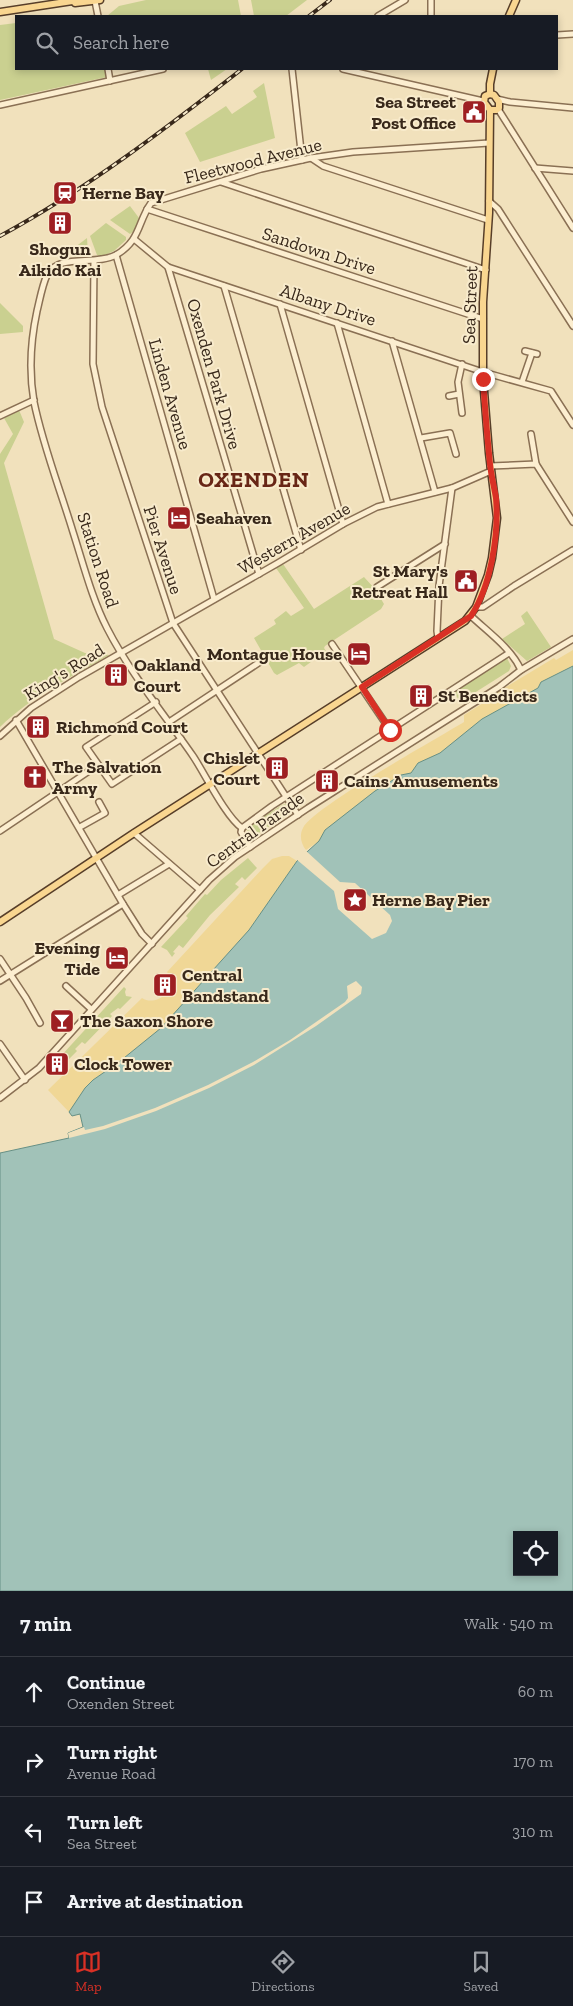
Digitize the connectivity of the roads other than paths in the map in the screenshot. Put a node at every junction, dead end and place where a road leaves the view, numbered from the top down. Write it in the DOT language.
graph roads {
  1 [pos="79,0"];
  2 [pos="405,0"];
  3 [pos="430,0"];
  4 [pos="516,0"];
  5 [pos="97,1"];
  6 [pos="63,4"];
  7 [pos="0,12"];
  8 [pos="98,15"];
  9 [pos="380,15"];
  10 [pos="431,15"];
  11 [pos="509,15"];
  12 [pos="573,34"];
  13 [pos="558,35"];
  14 [pos="108,70"];
  15 [pos="158,70"];
  16 [pos="292,70"];
  17 [pos="347,70"];
  18 [pos="493,70"];
  19 [pos="110,81"];
  20 [pos="490,94"];
  21 [pos="497,99"];
  22 [pos="483,101"];
  23 [pos="510,102"];
  24 [pos="0,105"];
  25 [pos="573,108"];
  26 [pos="496,109"];
  27 [pos="489,143"];
  28 [pos="311,158"];
  29 [pos="302,160"];
  30 [pos="534,168"];
  31 [pos="573,171"];
  32 [pos="221,182"];
  33 [pos="489,201"];
  34 [pos="147,209"];
  35 [pos="488,220"];
  36 [pos="573,228"];
  37 [pos="134,239"];
  38 [pos="116,255"];
  39 [pos="94,261"];
  40 [pos="168,267"];
  41 [pos="486,270"];
  42 [pos="224,286"];
  43 [pos="280,304"];
  44 [pos="483,319"];
  45 [pos="336,323"];
  46 [pos="573,326"];
  47 [pos="392,341"];
  48 [pos="525,351"];
  49 [pos="462,364"];
  50 [pos="483,372"];
  51 [pos="522,382"];
  52 [pos="460,394"];
  53 [pos="449,396"];
  54 [pos="34,400"];
  55 [pos="462,413"];
  56 [pos="0,416"];
  57 [pos="573,425"];
  58 [pos="531,434"];
  59 [pos="421,438"];
  60 [pos="456,454"];
  61 [pos="536,464"];
  62 [pos="490,469"];
  63 [pos="452,488"];
  64 [pos="435,492"];
  65 [pos="388,504"];
  66 [pos="573,522"];
  67 [pos="343,524"];
  68 [pos="445,544"];
  69 [pos="301,550"];
  70 [pos="573,550"];
  71 [pos="259,574"];
  72 [pos="378,587"];
  73 [pos="214,599"];
  74 [pos="476,608"];
  75 [pos="471,616"];
  76 [pos="173,623"];
  77 [pos="438,638"];
  78 [pos="573,639"];
  79 [pos="332,644"];
  80 [pos="121,652"];
  81 [pos="509,653"];
  82 [pos="263,660"];
  83 [pos="521,670"];
  84 [pos="362,687"];
  85 [pos="216,691"];
  86 [pos="156,702"];
  87 [pos="16,720"];
  88 [pos="169,722"];
  89 [pos="390,730"];
  90 [pos="0,736"];
  91 [pos="181,739"];
  92 [pos="258,754"];
  93 [pos="98,765"];
  94 [pos="210,784"];
  95 [pos="59,791"];
  96 [pos="286,798"];
  97 [pos="99,802"];
  98 [pos="298,814"];
  99 [pos="80,827"];
  100 [pos="242,828"];
  101 [pos="0,831"];
  102 [pos="134,833"];
  103 [pos="250,847"];
  104 [pos="97,858"];
  105 [pos="169,864"];
  106 [pos="200,890"];
  107 [pos="118,895"];
  108 [pos="123,904"];
  109 [pos="0,922"];
  110 [pos="152,944"];
  111 [pos="0,959"];
  112 [pos="10,975"];
  113 [pos="0,981"];
  114 [pos="66,986"];
  115 [pos="92,1010"];
  116 [pos="40,1023"];
  117 [pos="0,1044"];
  118 [pos="25,1080"];
  119 [pos="0,1098"];
  1 -- 6 [label="main road"];
  2 -- 9 [label="street"];
  3 -- 10 [label="street"];
  4 -- 11 [label="main road"];
  5 -- 6 [label="main road"];
  5 -- 8 [label="street"];
  6 -- 7 [label="main road"];
  12 -- 13 [label="street"];
  14 -- 19 [label="street"];
  15 -- 19 [label="street"];
  16 -- 29 [label="street"];
  17 -- 22 [label="street"];
  18 -- 20 [label="main road"];
  19 -- 24 [label="street"];
  20 -- 21 [label="main road"];
  20 -- 22 [label="main road"];
  21 -- 23 [label="street"];
  21 -- 26 [label="main road, Sea Street"];
  22 -- 26 [label="main road"];
  23 -- 25 [label="street"];
  23 -- 26 [label="street"];
  26 -- 27 [label="main road, Sea Street"];
  26 -- 30 [label="street"];
  27 -- 28 [label="street, Fleetwood Avenue"];
  27 -- 33 [label="main road, Sea Street"];
  28 -- 29 [label="street, Fleetwood Avenue"];
  28 -- 35 [label="street"];
  29 -- 32 [label="street, Fleetwood Avenue"];
  30 -- 31 [label="street"];
  30 -- 36 [label="street"];
  32 -- 34 [label="street, Fleetwood Avenue"];
  32 -- 41 [label="street"];
  33 -- 35 [label="main road, Sea Street"];
  33 -- 46 [label="street"];
  34 -- 37 [label="street"];
  34 -- 44 [label="street, Sandown Drive"];
  35 -- 41 [label="main road, Sea Street"];
  37 -- 38 [label="street"];
  37 -- 40 [label="street, Albany Drive"];
  38 -- 39 [label="street"];
  38 -- 73 [label="street, Linden Avenue"];
  39 -- 54 [label="street, Station Road"];
  39 -- 76 [label="street, Pier Avenue"];
  40 -- 42 [label="street, Albany Drive"];
  40 -- 71 [label="street, Oxenden Park Drive"];
  41 -- 44 [label="main road, Sea Street"];
  42 -- 43 [label="street, Albany Drive"];
  42 -- 69 [label="street"];
  43 -- 45 [label="street, Albany Drive"];
  43 -- 67 [label="street"];
  44 -- 50 [label="main road, Sea Street"];
  45 -- 47 [label="street, Albany Drive"];
  45 -- 65 [label="street"];
  47 -- 49 [label="street, Albany Drive"];
  47 -- 59 [label="street"];
  48 -- 51 [label="street"];
  49 -- 50 [label="street, Albany Drive"];
  49 -- 52 [label="street"];
  50 -- 51 [label="street, Albany Drive"];
  50 -- 62 [label="main road, Sea Street"];
  51 -- 57 [label="street, Albany Drive"];
  52 -- 53 [label="street"];
  52 -- 55 [label="street"];
  54 -- 56 [label="street"];
  54 -- 80 [label="street, Station Road"];
  58 -- 61 [label="street"];
  59 -- 60 [label="street"];
  59 -- 64 [label="street"];
  61 -- 62 [label="street"];
  61 -- 66 [label="street"];
  62 -- 63 [label="street, Western Avenue"];
  62 -- 74 [label="main road, Sea Street"];
  63 -- 64 [label="street, Western Avenue"];
  63 -- 68 [label="street"];
  64 -- 65 [label="street, Western Avenue"];
  65 -- 67 [label="street, Western Avenue"];
  67 -- 69 [label="street, Western Avenue"];
  68 -- 72 [label="street"];
  68 -- 77 [label="street"];
  69 -- 71 [label="street, Western Avenue"];
  70 -- 74 [label="street"];
  71 -- 73 [label="street, Western Avenue"];
  73 -- 76 [label="street, Western Avenue"];
  74 -- 75 [label="main road, Sea Street"];
  75 -- 77 [label="main road"];
  75 -- 81 [label="street"];
  76 -- 80 [label="street, Western Avenue"];
  76 -- 85 [label="street, Pier Avenue"];
  77 -- 84 [label="main road"];
  78 -- 83 [label="street, Central Parade"];
  79 -- 84 [label="street"];
  80 -- 86 [label="street, Station Road"];
  80 -- 87 [label="street, King's Road"];
  81 -- 83 [label="street"];
  81 -- 89 [label="street"];
  82 -- 85 [label="street"];
  83 -- 98 [label="street, Central Parade"];
  84 -- 89 [label="street"];
  84 -- 92 [label="main road"];
  85 -- 88 [label="street"];
  85 -- 92 [label="street, Pier Avenue"];
  86 -- 88 [label="street, Station Road"];
  86 -- 93 [label="street"];
  87 -- 90 [label="street, King's Road"];
  87 -- 95 [label="street"];
  88 -- 91 [label="street, Station Road"];
  89 -- 96 [label="street"];
  91 -- 93 [label="street"];
  91 -- 94 [label="street, Station Road"];
  92 -- 94 [label="main road"];
  92 -- 96 [label="street, Pier Avenue"];
  93 -- 95 [label="street"];
  94 -- 100 [label="street, Station Road"];
  94 -- 102 [label="main road"];
  95 -- 99 [label="street"];
  95 -- 101 [label="street"];
  96 -- 98 [label="street, Pier Avenue"];
  96 -- 100 [label="street"];
  97 -- 99 [label="street"];
  98 -- 103 [label="street, Central Parade"];
  99 -- 104 [label="street"];
  100 -- 103 [label="street, Station Road"];
  102 -- 104 [label="main road"];
  102 -- 105 [label="street"];
  103 -- 106 [label="street, Central Parade"];
  104 -- 107 [label="street"];
  104 -- 109 [label="main road"];
  105 -- 106 [label="street"];
  105 -- 107 [label="street"];
  106 -- 110 [label="street, Central Parade"];
  107 -- 108 [label="street"];
  108 -- 110 [label="street"];
  108 -- 112 [label="street"];
  110 -- 115 [label="street, Central Parade"];
  111 -- 112 [label="street"];
  112 -- 113 [label="street"];
  112 -- 116 [label="street"];
  114 -- 115 [label="street"];
  115 -- 118 [label="street, Central Parade"];
  117 -- 118 [label="street"];
  118 -- 119 [label="street, Central Parade"];
}
